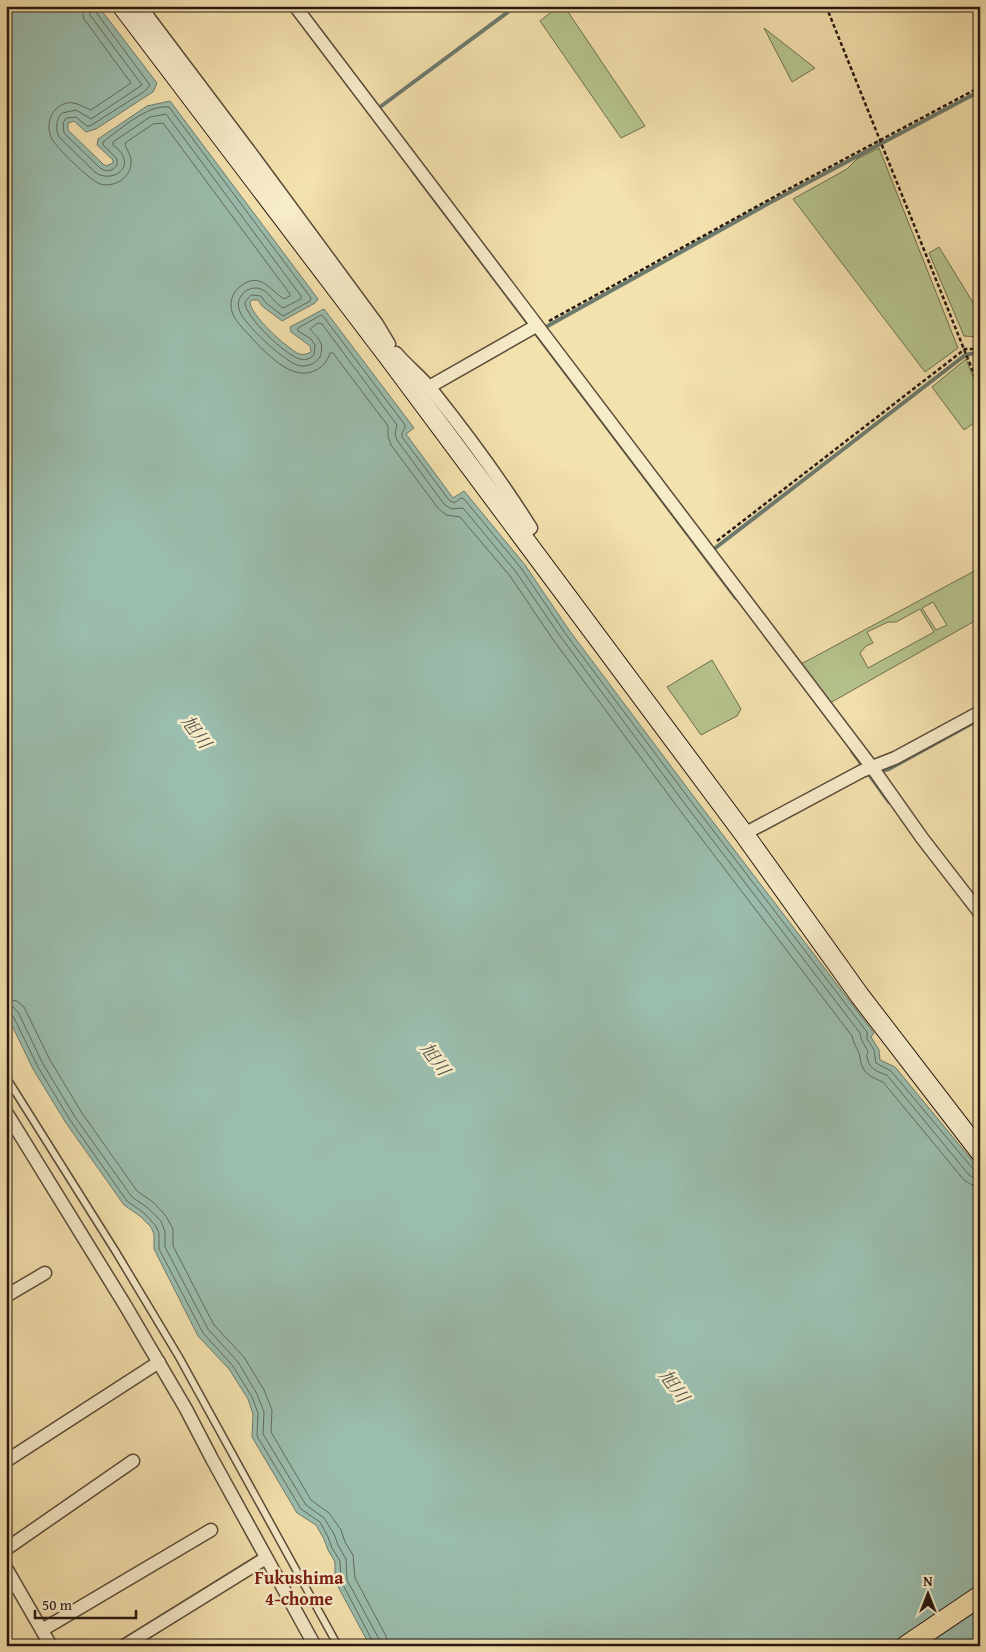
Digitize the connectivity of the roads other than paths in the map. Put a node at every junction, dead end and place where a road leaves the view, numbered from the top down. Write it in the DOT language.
graph roads {
  1 [pos="122,6"];
  2 [pos="140,6"];
  3 [pos="295,6"];
  4 [pos="532,328"];
  5 [pos="390,353"];
  6 [pos="429,387"];
  7 [pos="521,536"];
  8 [pos="980,712"];
  9 [pos="870,770"];
  10 [pos="744,834"];
  11 [pos="980,913"];
  12 [pos="6,1077"];
  13 [pos="6,1112"];
  14 [pos="980,1152"];
  15 [pos="45,1272"];
  16 [pos="6,1296"];
  17 [pos="158,1362"];
  18 [pos="6,1461"];
  19 [pos="133,1461"];
  20 [pos="211,1530"];
  21 [pos="6,1549"];
  22 [pos="266,1558"];
  23 [pos="6,1568"];
  24 [pos="980,1596"];
  25 [pos="42,1630"];
  26 [pos="51,1646"];
  27 [pos="124,1646"];
  28 [pos="315,1646"];
  29 [pos="338,1646"];
  30 [pos="906,1646"];
  1 -- 5 [label="street"];
  2 -- 5 [label="street"];
  3 -- 4 [label="street"];
  4 -- 6 [label="street"];
  4 -- 9 [label="street"];
  5 -- 6 [label="street"];
  5 -- 7 [label="street"];
  6 -- 7 [label="street"];
  7 -- 10 [label="street"];
  8 -- 9 [label="street"];
  9 -- 10 [label="street"];
  9 -- 11 [label="street"];
  10 -- 14 [label="street"];
  12 -- 29 [label="lane"];
  13 -- 17 [label="street"];
  15 -- 16 [label="street"];
  17 -- 18 [label="street"];
  17 -- 22 [label="street"];
  19 -- 21 [label="street"];
  20 -- 25 [label="street"];
  22 -- 27 [label="street"];
  22 -- 28 [label="street"];
  23 -- 25 [label="street"];
  24 -- 30 [label="main road"];
  25 -- 26 [label="street"];
}
